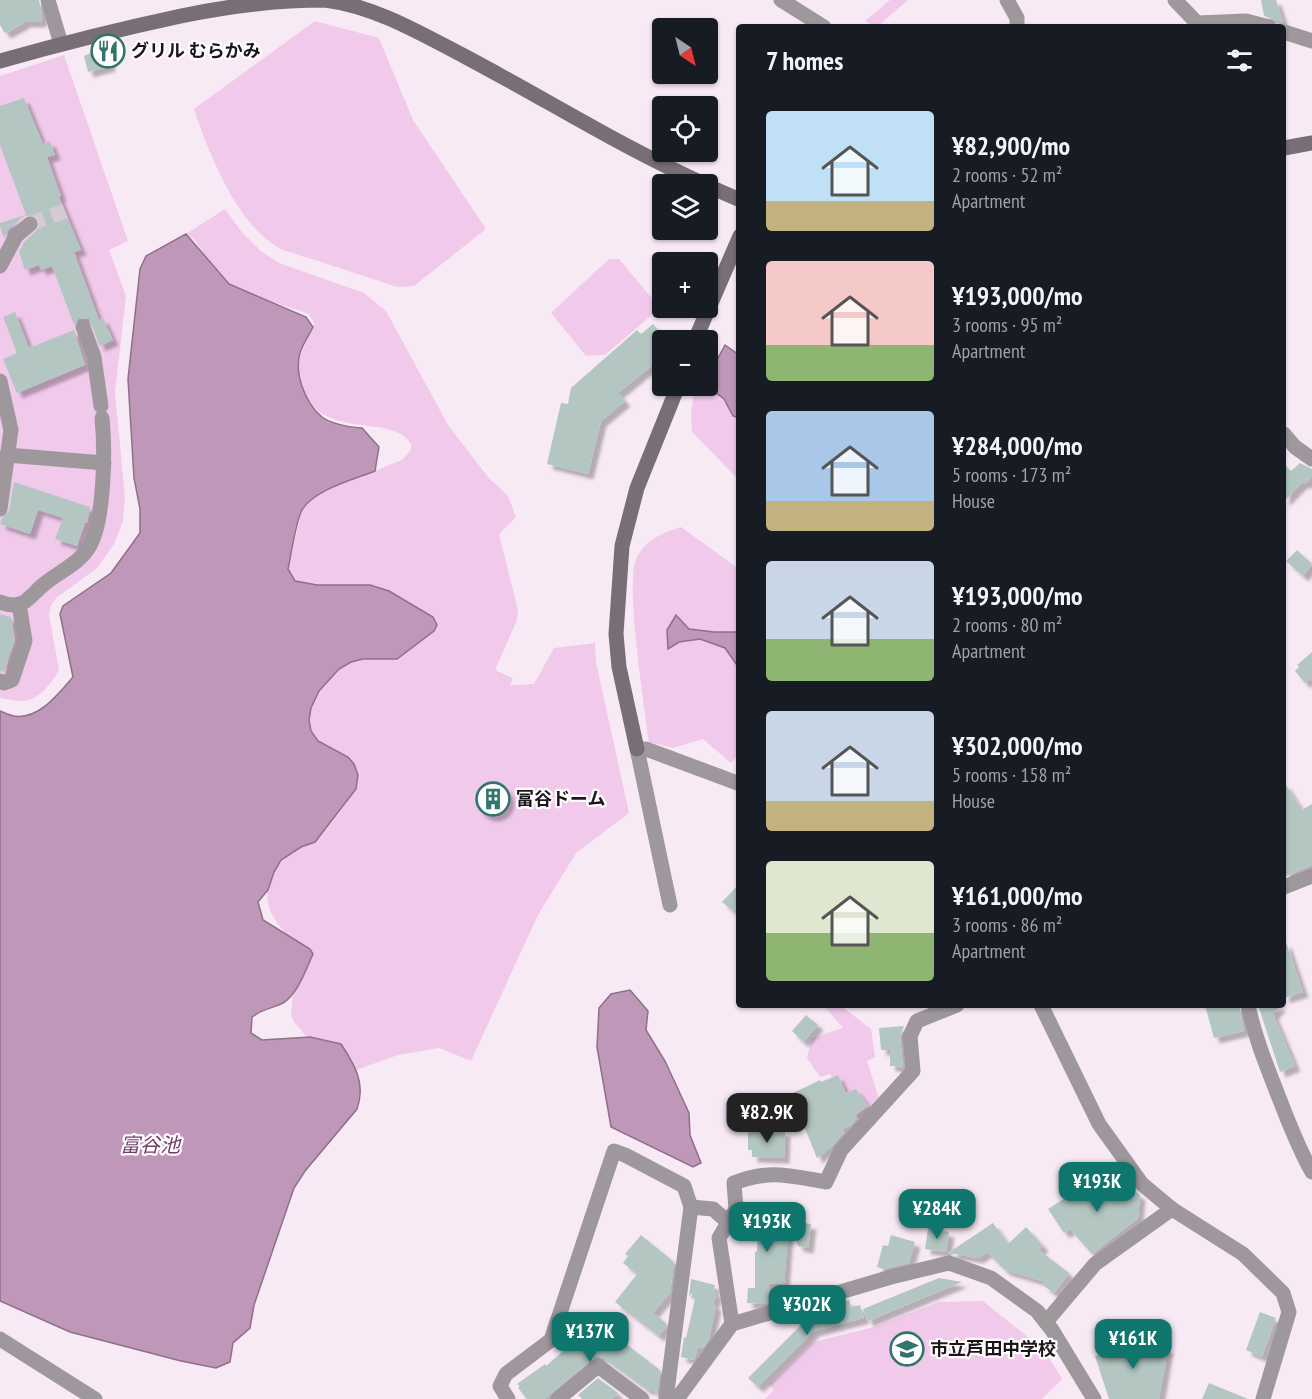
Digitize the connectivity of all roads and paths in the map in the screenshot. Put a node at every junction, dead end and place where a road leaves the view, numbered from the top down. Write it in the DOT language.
graph roads {
  1 [pos="48,0"];
  2 [pos="325,0"];
  3 [pos="781,0"];
  4 [pos="1007,0"];
  5 [pos="1175,0"];
  6 [pos="819,24"];
  7 [pos="1017,24"];
  8 [pos="1258,24"];
  9 [pos="1286,37"];
  10 [pos="1312,41"];
  11 [pos="61,44"];
  12 [pos="0,61"];
  13 [pos="1312,143"];
  14 [pos="1286,148"];
  15 [pos="681,174"];
  16 [pos="718,190"];
  17 [pos="736,198"];
  18 [pos="30,224"];
  19 [pos="736,245"];
  20 [pos="0,266"];
  21 [pos="83,327"];
  22 [pos="699,330"];
  23 [pos="1,390"];
  24 [pos="674,396"];
  25 [pos="1286,436"];
  26 [pos="7,455"];
  27 [pos="1312,459"];
  28 [pos="104,463"];
  29 [pos="0,509"];
  30 [pos="0,602"];
  31 [pos="19,604"];
  32 [pos="0,681"];
  33 [pos="637,750"];
  34 [pos="736,783"];
  35 [pos="1312,876"];
  36 [pos="1286,886"];
  37 [pos="670,905"];
  38 [pos="951,1008"];
  39 [pos="1042,1008"];
  40 [pos="1249,1008"];
  41 [pos="1312,1172"];
  42 [pos="691,1207"];
  43 [pos="1172,1209"];
  44 [pos="728,1222"];
  45 [pos="1047,1322"];
  46 [pos="732,1324"];
  47 [pos="0,1339"];
  48 [pos="95,1399"];
  49 [pos="508,1399"];
  50 [pos="558,1399"];
  51 [pos="642,1399"];
  52 [pos="666,1399"];
  53 [pos="677,1399"];
  54 [pos="1094,1399"];
  55 [pos="1263,1399"];
  1 -- 11 [label="street"];
  2 -- 11 [label="street"];
  2 -- 15 [label="street"];
  3 -- 6 [label="street"];
  4 -- 7 [label="street"];
  5 -- 8 [label="street"];
  9 -- 10 [label="street"];
  11 -- 12 [label="street"];
  13 -- 14 [label="street"];
  16 -- 17 [label="street"];
  18 -- 20 [label="street"];
  19 -- 22 [label="street"];
  21 -- 28 [label="street"];
  23 -- 26 [label="street"];
  24 -- 33 [label="street"];
  25 -- 27 [label="street"];
  26 -- 28 [label="street"];
  26 -- 29 [label="street"];
  28 -- 31 [label="street"];
  30 -- 31 [label="street"];
  31 -- 32 [label="street"];
  33 -- 34 [label="street"];
  33 -- 37 [label="street"];
  35 -- 36 [label="street"];
  38 -- 44 [label="street"];
  39 -- 43 [label="street"];
  40 -- 41 [label="street"];
  42 -- 44 [label="street"];
  42 -- 49 [label="street"];
  42 -- 52 [label="street"];
  43 -- 45 [label="street"];
  43 -- 55 [label="street"];
  44 -- 46 [label="street"];
  45 -- 46 [label="street"];
  45 -- 54 [label="street"];
  46 -- 53 [label="street"];
  47 -- 48 [label="street"];
  50 -- 51 [label="street"];
}
